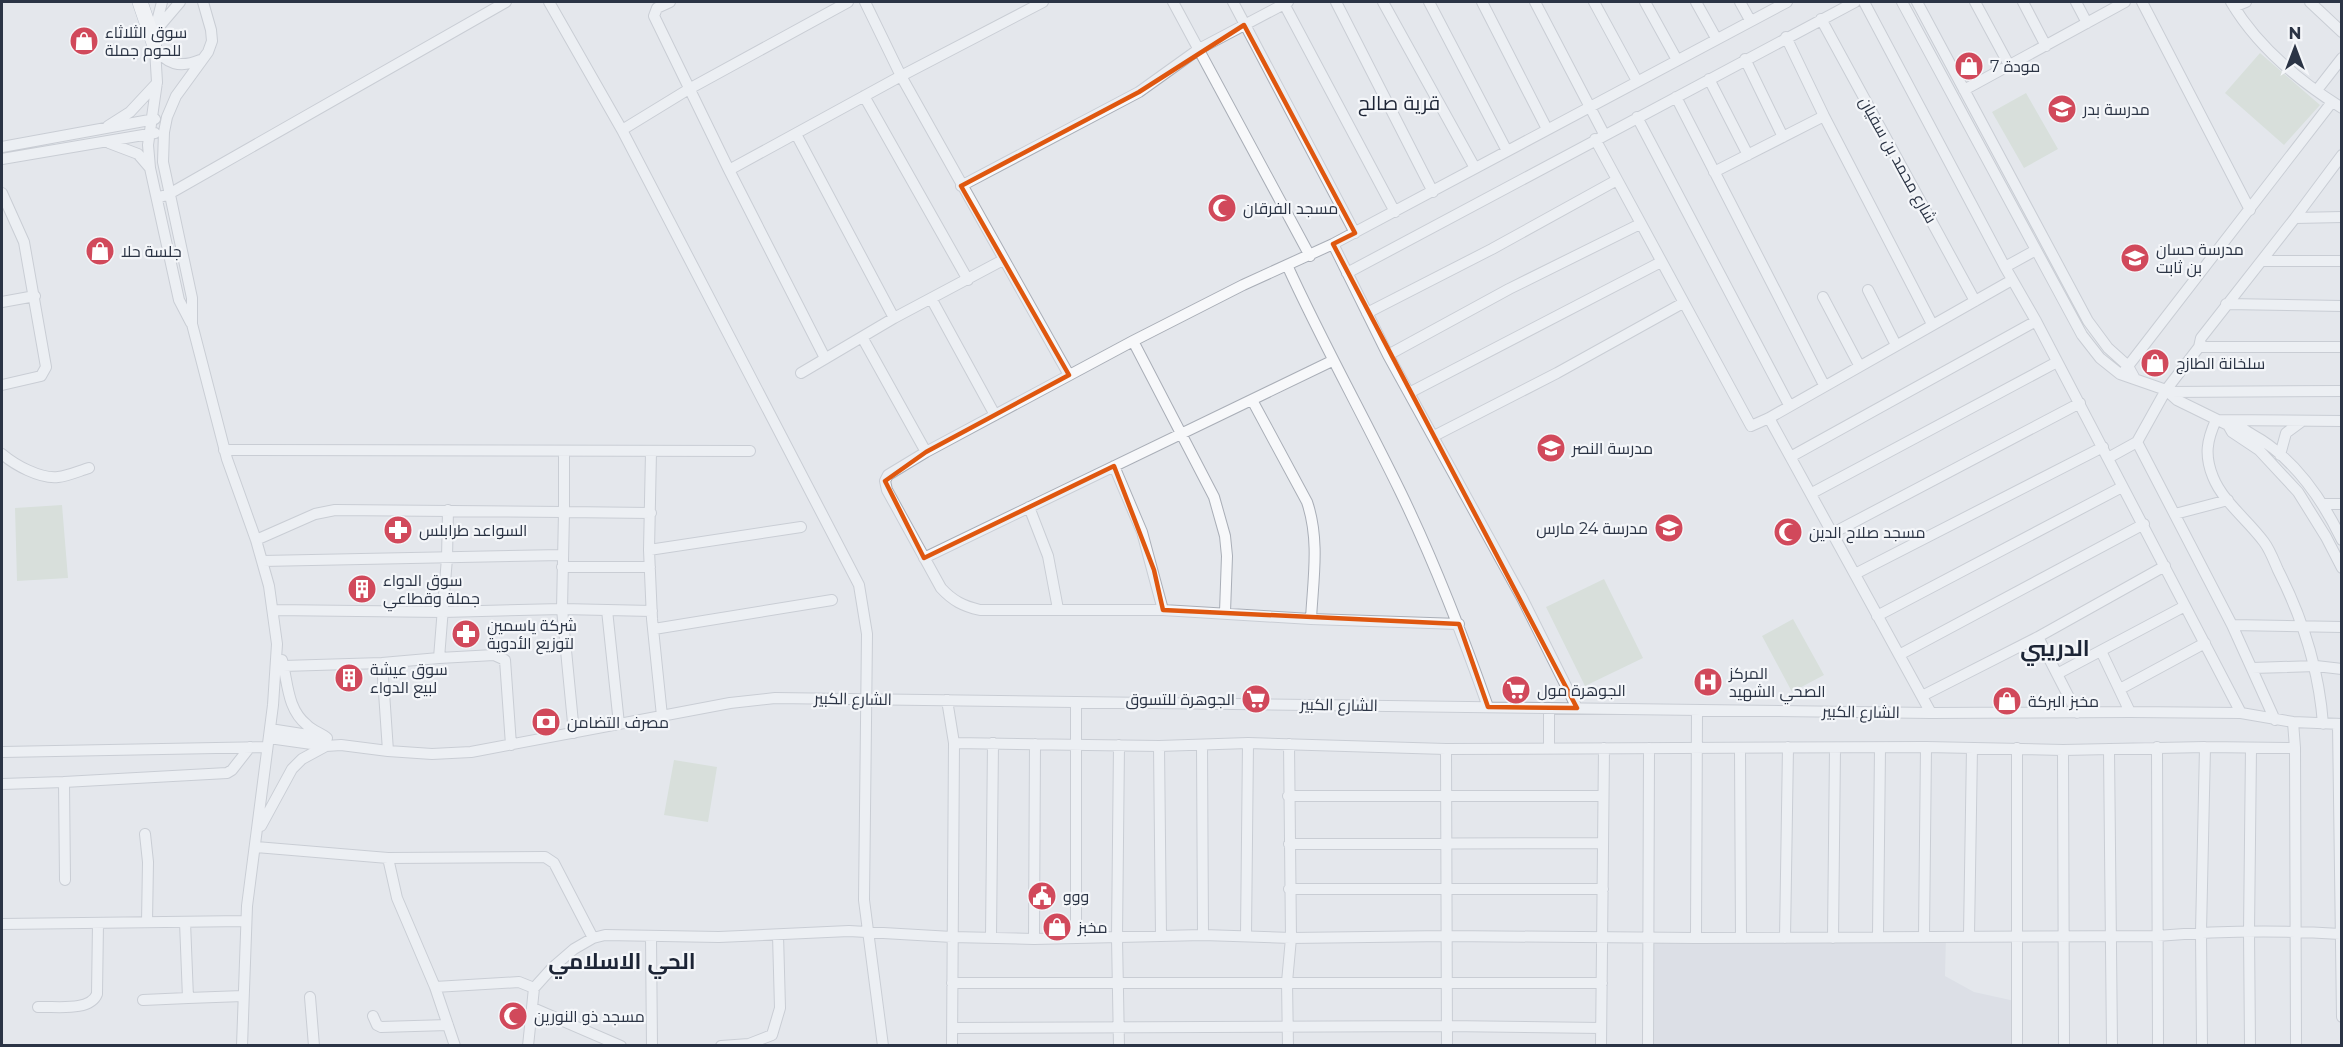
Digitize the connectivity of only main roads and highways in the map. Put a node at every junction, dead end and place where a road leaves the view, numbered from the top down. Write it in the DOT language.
graph roads {
  1 [pos="140,2"];
  2 [pos="154,38"];
  1 -- 2 [label="highway"];
}
